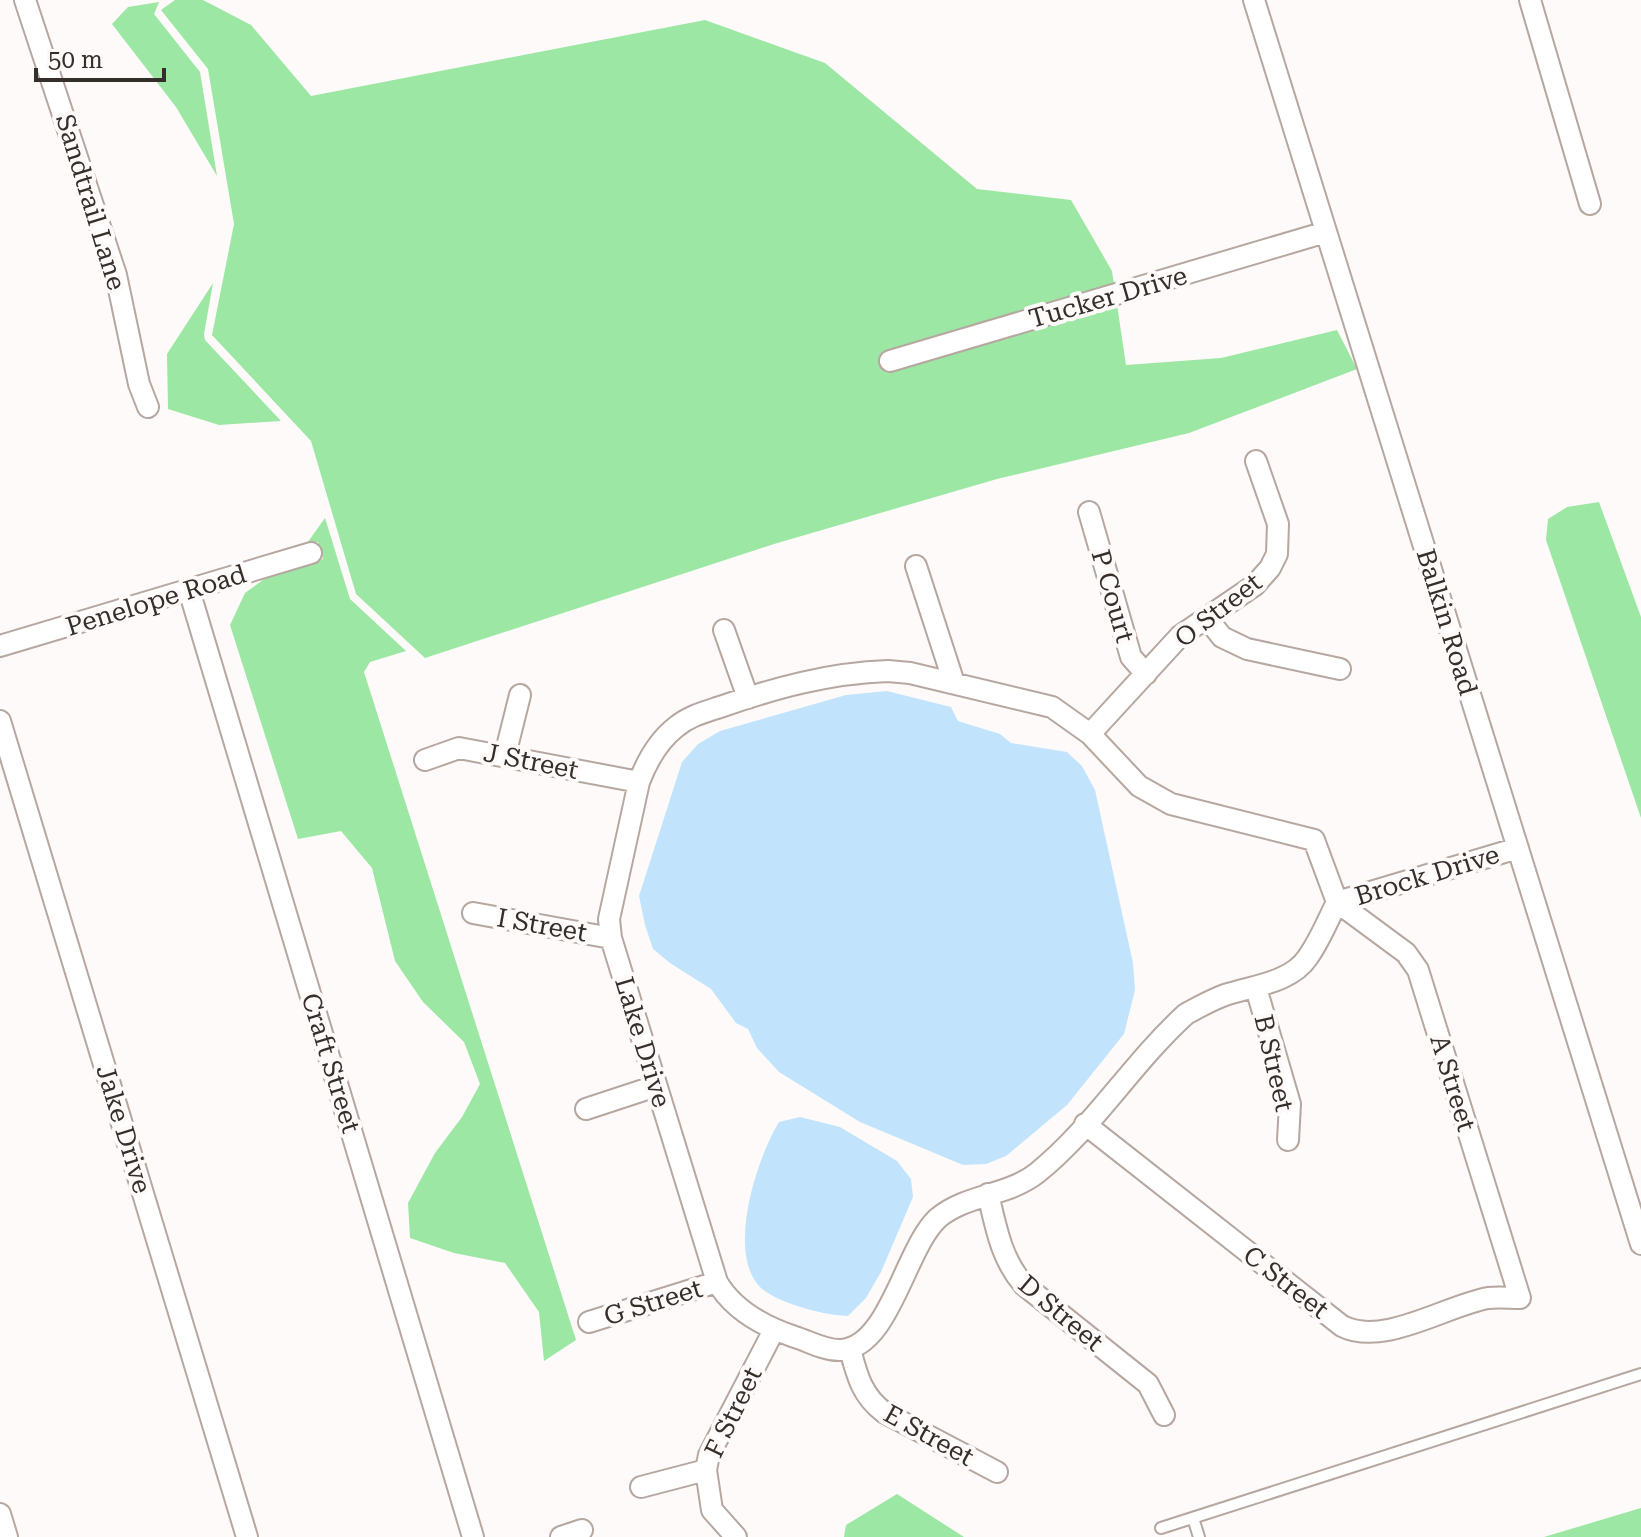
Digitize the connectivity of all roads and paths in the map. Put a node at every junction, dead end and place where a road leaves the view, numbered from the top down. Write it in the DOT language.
graph roads {
  1 [pos="25,0"];
  2 [pos="1254,0"];
  3 [pos="1530,0"];
  4 [pos="1590,204"];
  5 [pos="1326,232"];
  6 [pos="890,361"];
  7 [pos="148,407"];
  8 [pos="1256,461"];
  9 [pos="1089,512"];
  10 [pos="311,553"];
  11 [pos="916,566"];
  12 [pos="189,590"];
  13 [pos="1207,618"];
  14 [pos="724,630"];
  15 [pos="0,646"];
  16 [pos="1340,669"];
  17 [pos="1146,674"];
  18 [pos="954,683"];
  19 [pos="520,695"];
  20 [pos="748,698"];
  21 [pos="0,721"];
  22 [pos="1090,734"];
  23 [pos="505,755"];
  24 [pos="425,760"];
  25 [pos="639,782"];
  26 [pos="1518,848"];
  27 [pos="1337,902"];
  28 [pos="473,913"];
  29 [pos="611,938"];
  30 [pos="1256,988"];
  31 [pos="656,1086"];
  32 [pos="586,1109"];
  33 [pos="1085,1124"];
  34 [pos="1288,1140"];
  35 [pos="988,1194"];
  36 [pos="1641,1244"];
  37 [pos="717,1282"];
  38 [pos="1520,1298"];
  39 [pos="589,1322"];
  40 [pos="774,1330"];
  41 [pos="850,1349"];
  42 [pos="1641,1374"];
  43 [pos="1164,1415"];
  44 [pos="706,1470"];
  45 [pos="997,1472"];
  46 [pos="641,1487"];
  47 [pos="0,1514"];
  48 [pos="1193,1518"];
  49 [pos="1161,1528"];
  50 [pos="582,1530"];
  51 [pos="7,1537"];
  52 [pos="247,1537"];
  53 [pos="473,1537"];
  54 [pos="561,1537"];
  55 [pos="736,1537"];
  56 [pos="1199,1537"];
  1 -- 7 [label="street, Sandtrail Lane"];
  2 -- 5 [label="street, Balkin Road"];
  3 -- 4 [label="street"];
  5 -- 6 [label="street, Tucker Drive"];
  5 -- 26 [label="street, Balkin Road"];
  8 -- 13 [label="street, O Street"];
  9 -- 17 [label="street, P Court"];
  10 -- 12 [label="street, Penelope Road"];
  11 -- 18 [label="street"];
  12 -- 15 [label="street, Penelope Road"];
  12 -- 53 [label="street, Craft Street"];
  13 -- 16 [label="street"];
  13 -- 17 [label="street, O Street"];
  14 -- 20 [label="street"];
  17 -- 22 [label="street, O Street"];
  18 -- 20 [label="street, Lake Drive"];
  18 -- 22 [label="street, Lake Drive"];
  19 -- 23 [label="street"];
  20 -- 25 [label="street, Lake Drive"];
  21 -- 52 [label="street, Jake Drive"];
  22 -- 27 [label="street, Lake Drive"];
  23 -- 24 [label="street, J Street"];
  23 -- 25 [label="street, J Street"];
  25 -- 29 [label="street, Lake Drive"];
  26 -- 27 [label="street, Brock Drive"];
  26 -- 36 [label="street, Balkin Road"];
  27 -- 30 [label="street"];
  27 -- 38 [label="street, A Street"];
  28 -- 29 [label="street, I Street"];
  29 -- 31 [label="street, Lake Drive"];
  30 -- 33 [label="street"];
  30 -- 34 [label="street, B Street"];
  31 -- 32 [label="street"];
  31 -- 37 [label="street, Lake Drive"];
  33 -- 35 [label="street"];
  33 -- 38 [label="street, C Street"];
  35 -- 41 [label="street"];
  35 -- 43 [label="street, D Street"];
  37 -- 39 [label="street, G Street"];
  37 -- 40 [label="street, Lake Drive"];
  40 -- 41 [label="street, Lake Drive"];
  40 -- 44 [label="street, F Street"];
  41 -- 45 [label="street, E Street"];
  42 -- 48 [label="lane"];
  44 -- 46 [label="street"];
  44 -- 55 [label="street, F Street"];
  47 -- 51 [label="street"];
  48 -- 49 [label="lane"];
  48 -- 56 [label="lane"];
  50 -- 54 [label="street"];
}
